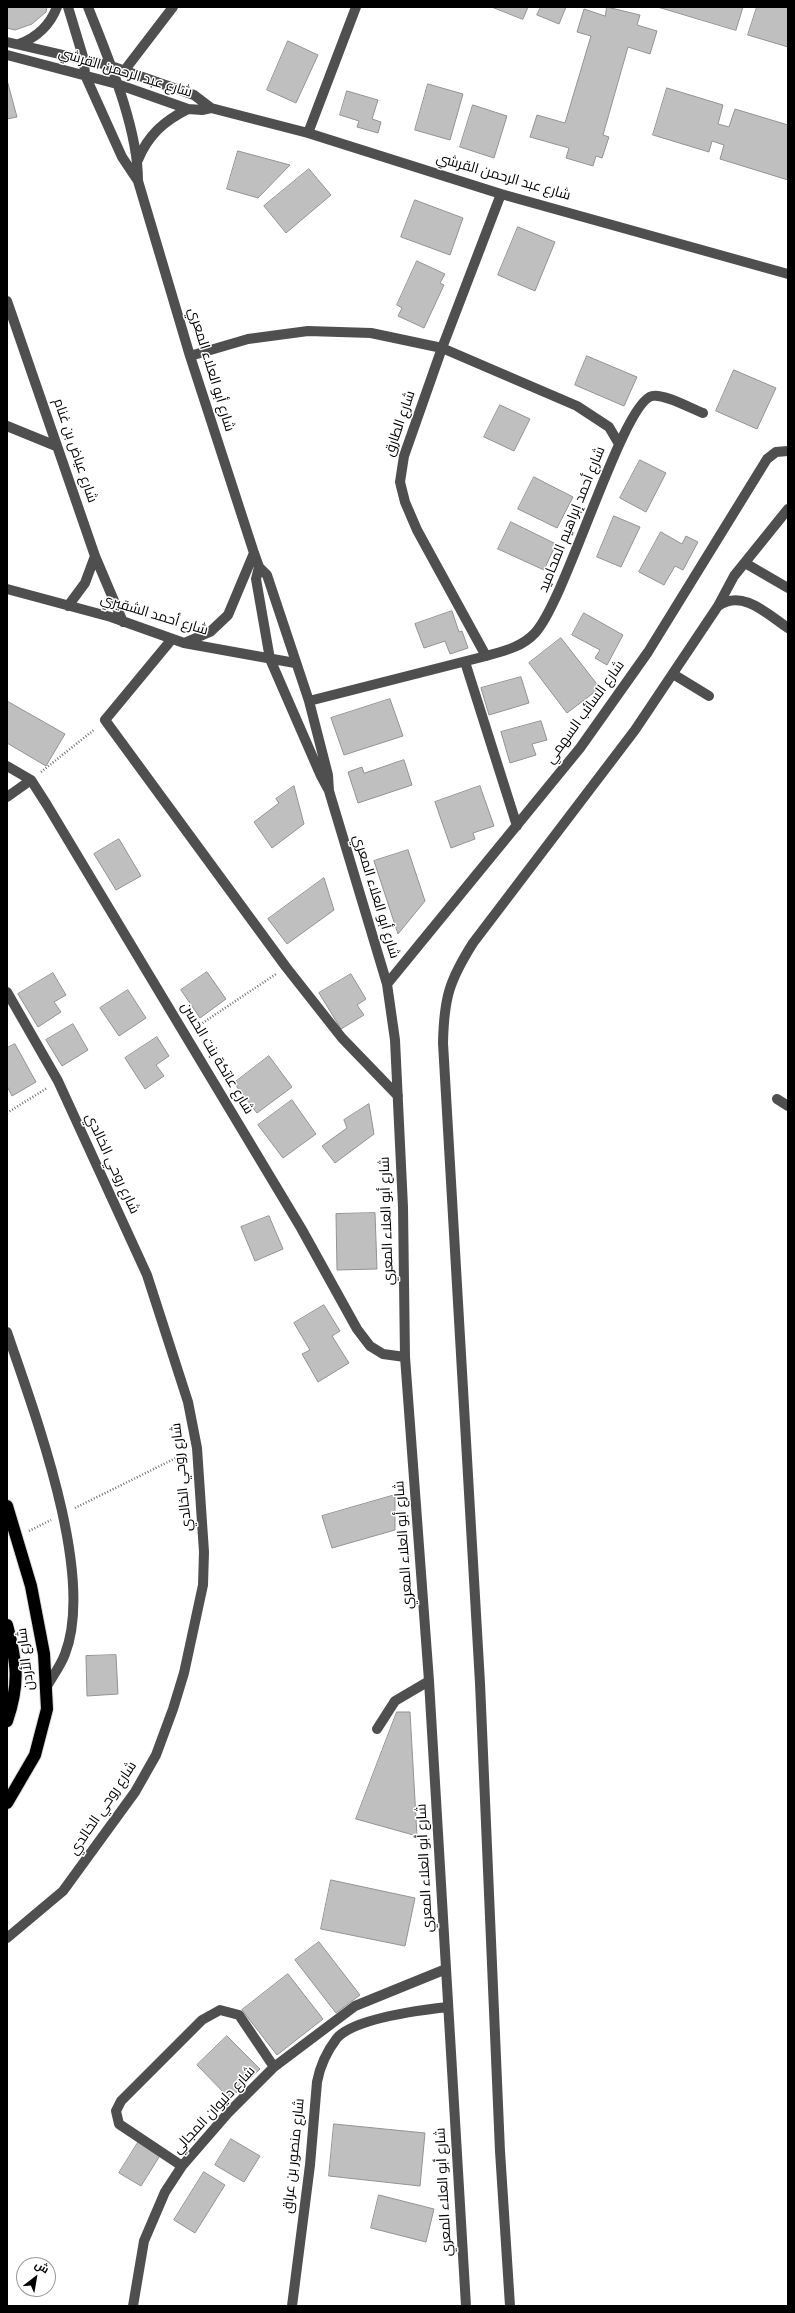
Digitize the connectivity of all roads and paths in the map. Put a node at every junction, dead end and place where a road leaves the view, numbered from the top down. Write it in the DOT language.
graph roads {
  1 [pos="57,7"];
  2 [pos="68,7"];
  3 [pos="88,7"];
  4 [pos="173,7"];
  5 [pos="356,7"];
  6 [pos="7,42"];
  7 [pos="19,44"];
  8 [pos="7,55"];
  9 [pos="84,60"];
  10 [pos="111,66"];
  11 [pos="124,71"];
  12 [pos="85,75"];
  13 [pos="117,84"];
  14 [pos="211,108"];
  15 [pos="188,109"];
  16 [pos="308,133"];
  17 [pos="138,160"];
  18 [pos="138,181"];
  19 [pos="502,194"];
  20 [pos="788,274"];
  21 [pos="7,302"];
  22 [pos="442,348"];
  23 [pos="190,356"];
  24 [pos="704,414"];
  25 [pos="7,426"];
  26 [pos="619,444"];
  27 [pos="56,446"];
  28 [pos="788,451"];
  29 [pos="786,515"];
  30 [pos="254,553"];
  31 [pos="95,556"];
  32 [pos="745,563"];
  33 [pos="259,566"];
  34 [pos="788,588"];
  35 [pos="7,589"];
  36 [pos="68,606"];
  37 [pos="718,606"];
  38 [pos="123,622"];
  39 [pos="788,628"];
  40 [pos="172,639"];
  41 [pos="184,643"];
  42 [pos="486,656"];
  43 [pos="270,659"];
  44 [pos="465,662"];
  45 [pos="295,663"];
  46 [pos="673,674"];
  47 [pos="709,696"];
  48 [pos="309,701"];
  49 [pos="105,720"];
  50 [pos="7,766"];
  51 [pos="31,780"];
  52 [pos="329,791"];
  53 [pos="7,797"];
  54 [pos="517,826"];
  55 [pos="286,967"];
  56 [pos="387,984"];
  57 [pos="7,992"];
  58 [pos="184,1034"];
  59 [pos="58,1081"];
  60 [pos="398,1096"];
  61 [pos="777,1099"];
  62 [pos="788,1106"];
  63 [pos="7,1113"];
  64 [pos="7,1332"];
  65 [pos="405,1357"];
  66 [pos="197,1448"];
  67 [pos="7,1506"];
  68 [pos="62,1514"];
  69 [pos="16,1538"];
  70 [pos="7,1625"];
  71 [pos="429,1681"];
  72 [pos="47,1686"];
  73 [pos="7,1721"];
  74 [pos="377,1729"];
  75 [pos="7,1803"];
  76 [pos="7,1938"];
  77 [pos="446,1969"];
  78 [pos="448,2007"];
  79 [pos="348,2011"];
  80 [pos="358,2025"];
  81 [pos="274,2067"];
  82 [pos="182,2166"];
  83 [pos="133,2306"];
  84 [pos="292,2306"];
  85 [pos="466,2306"];
  86 [pos="510,2306"];
  1 -- 7 [label="street"];
  2 -- 9 [label="street, شارع أبو العلاء المعري"];
  3 -- 10 [label="street, شارع أبو العلاء المعري"];
  4 -- 11 [label="street"];
  5 -- 16 [label="street"];
  6 -- 7 [label="street, شارع عبد الرحمن القرشي"];
  7 -- 9 [label="street, شارع عبد الرحمن القرشي"];
  8 -- 12 [label="street, شارع عبد الرحمن القرشي"];
  9 -- 10 [label="street, شارع عبد الرحمن القرشي"];
  9 -- 12 [label="street, شارع أبو العلاء المعري"];
  10 -- 11 [label="street, شارع عبد الرحمن القرشي"];
  10 -- 13 [label="street, شارع أبو العلاء المعري"];
  11 -- 14 [label="street, شارع عبد الرحمن القرشي"];
  12 -- 13 [label="street, شارع عبد الرحمن القرشي"];
  12 -- 18 [label="street, شارع أبو العلاء المعري"];
  13 -- 15 [label="street, شارع عبد الرحمن القرشي"];
  13 -- 17 [label="street, شارع أبو العلاء المعري"];
  14 -- 15 [label="street, شارع عبد الرحمن القرشي"];
  14 -- 16 [label="street, شارع عبد الرحمن القرشي"];
  15 -- 17 [label="street"];
  16 -- 19 [label="street, شارع عبد الرحمن القرشي"];
  17 -- 18 [label="street, شارع أبو العلاء المعري"];
  18 -- 23 [label="street, شارع أبو العلاء المعري"];
  19 -- 20 [label="street, شارع عبد الرحمن القرشي"];
  19 -- 22 [label="street, شارع الطارق"];
  21 -- 27 [label="street, شارع عياض بن غنام"];
  22 -- 23 [label="street, شارع أحمد إبراهيم المحاميد"];
  22 -- 26 [label="street, شارع أحمد إبراهيم المحاميد"];
  22 -- 42 [label="street, شارع الطارق"];
  23 -- 30 [label="street, شارع أبو العلاء المعري"];
  24 -- 26 [label="street"];
  25 -- 27 [label="street"];
  26 -- 42 [label="street, شارع أحمد إبراهيم المحاميد"];
  27 -- 31 [label="street, شارع عياض بن غنام"];
  28 -- 54 [label="street, شارع السائب السهمي"];
  29 -- 32 [label="street"];
  30 -- 33 [label="street, شارع أبو العلاء المعري"];
  30 -- 41 [label="street"];
  31 -- 36 [label="street"];
  31 -- 38 [label="street, شارع عياض بن غنام"];
  32 -- 34 [label="street"];
  32 -- 37 [label="street"];
  33 -- 43 [label="street, شارع أبو العلاء المعري"];
  33 -- 45 [label="street, شارع أبو العلاء المعري"];
  35 -- 36 [label="street, شارع أحمد الشقيري"];
  36 -- 38 [label="street, شارع أحمد الشقيري"];
  37 -- 39 [label="street"];
  37 -- 46 [label="street"];
  38 -- 40 [label="street, شارع أحمد الشقيري"];
  40 -- 41 [label="street, شارع أحمد الشقيري"];
  40 -- 49 [label="street"];
  41 -- 43 [label="street, شارع أحمد الشقيري"];
  42 -- 44 [label="street, شارع أحمد إبراهيم المحاميد"];
  43 -- 45 [label="street, شارع أحمد الشقيري"];
  43 -- 52 [label="street, شارع أبو العلاء المعري"];
  44 -- 48 [label="street, شارع أحمد إبراهيم المحاميد"];
  44 -- 54 [label="street"];
  45 -- 48 [label="street, شارع أبو العلاء المعري"];
  46 -- 47 [label="street"];
  46 -- 86 [label="street"];
  48 -- 52 [label="street, شارع أبو العلاء المعري"];
  49 -- 51 [label="path"];
  49 -- 55 [label="street"];
  50 -- 51 [label="street, شارع عاتكة بنت الحسن"];
  51 -- 53 [label="street"];
  51 -- 58 [label="street, شارع عاتكة بنت الحسن"];
  52 -- 56 [label="street, شارع أبو العلاء المعري"];
  54 -- 56 [label="street, شارع السائب السهمي"];
  55 -- 58 [label="path"];
  55 -- 60 [label="street"];
  56 -- 60 [label="street, شارع أبو العلاء المعري"];
  57 -- 59 [label="street, شارع روحي الخالدي"];
  58 -- 65 [label="street, شارع عاتكة بنت الحسن"];
  59 -- 63 [label="path"];
  59 -- 66 [label="street, شارع روحي الخالدي"];
  60 -- 65 [label="street, شارع أبو العلاء المعري"];
  61 -- 62 [label="street"];
  64 -- 68 [label="street"];
  65 -- 71 [label="street, شارع أبو العلاء المعري"];
  66 -- 68 [label="path"];
  66 -- 76 [label="street, شارع روحي الخالدي"];
  67 -- 69 [label="highway, شارع الأردن"];
  68 -- 69 [label="path"];
  68 -- 72 [label="street"];
  69 -- 72 [label="highway, شارع الأردن"];
  70 -- 73 [label="highway, شارع الأردن"];
  71 -- 74 [label="street"];
  71 -- 77 [label="street, شارع أبو العلاء المعري"];
  72 -- 75 [label="highway, شارع الأردن"];
  77 -- 78 [label="street, شارع أبو العلاء المعري"];
  77 -- 79 [label="street, شارع دليوان المجالي"];
  78 -- 80 [label="street"];
  78 -- 85 [label="street, شارع أبو العلاء المعري"];
  79 -- 80 [label="street"];
  79 -- 81 [label="street, شارع دليوان المجالي"];
  80 -- 84 [label="street, شارع منصور بن عراق"];
  81 -- 82 [label="street, شارع دليوان المجالي"];
  81 -- 82 [label="street"];
  82 -- 83 [label="street, شارع دليوان المجالي"];
}
